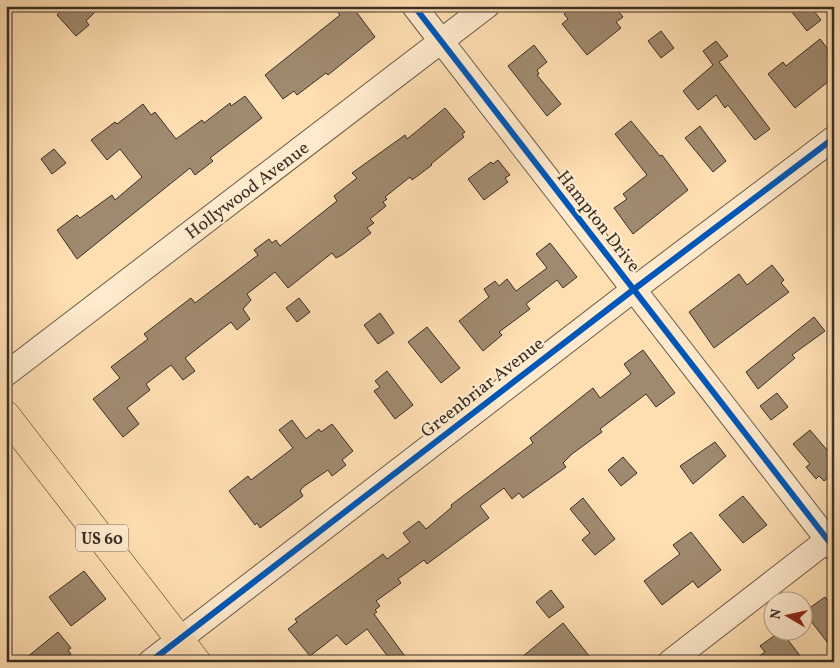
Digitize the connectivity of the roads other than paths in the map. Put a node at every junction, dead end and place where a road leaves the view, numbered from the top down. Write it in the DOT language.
graph roads {
  1 [pos="414,6"];
  2 [pos="487,6"];
  3 [pos="441,42"];
  4 [pos="834,138"];
  5 [pos="633,290"];
  6 [pos="6,374"];
  7 [pos="6,415"];
  8 [pos="832,541"];
  9 [pos="180,639"];
  10 [pos="150,662"];
  11 [pos="197,662"];
  12 [pos="670,662"];
  1 -- 3 [label="street, Hampton Drive"];
  2 -- 3 [label="street, Hollywood Avenue"];
  3 -- 5 [label="street, Hampton Drive"];
  3 -- 6 [label="street, Hollywood Avenue"];
  4 -- 5 [label="street, Greenbriar Avenue"];
  5 -- 8 [label="street, Hampton Drive"];
  5 -- 9 [label="street, Greenbriar Avenue"];
  7 -- 9 [label="main road, US 60"];
  8 -- 12 [label="street"];
  9 -- 10 [label="street, Greenbriar Avenue"];
  9 -- 11 [label="main road, US 60"];
}
